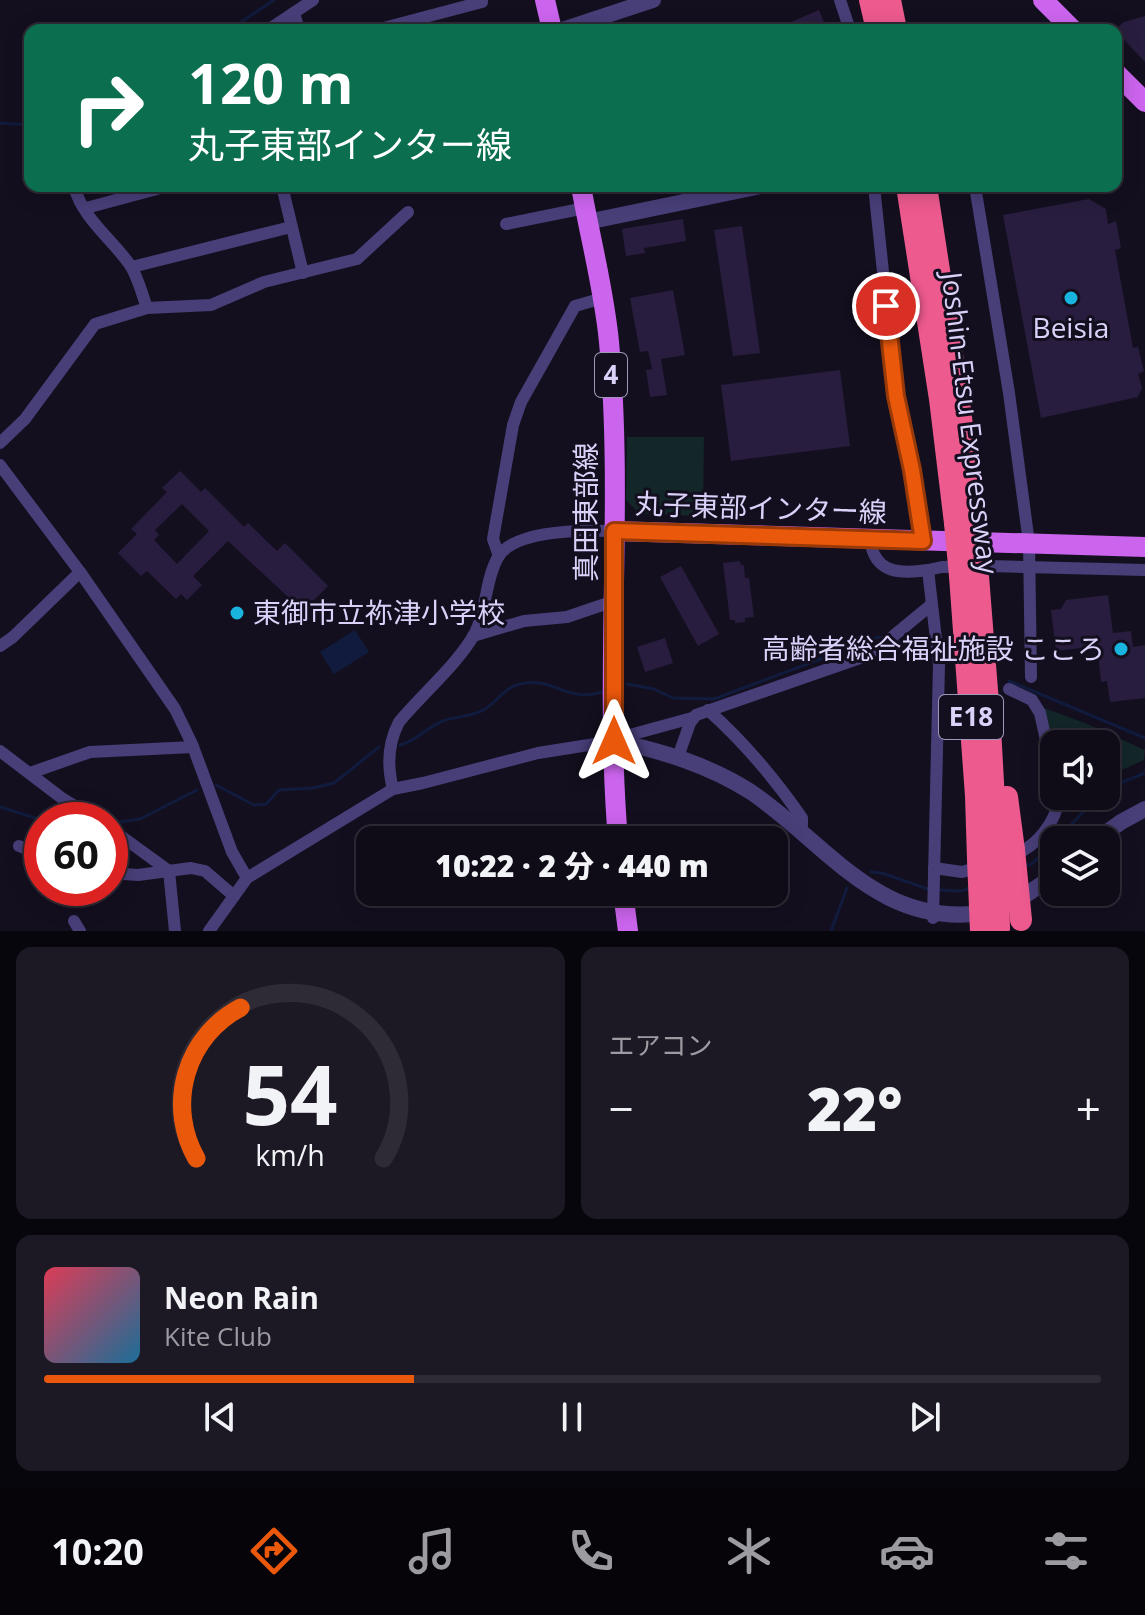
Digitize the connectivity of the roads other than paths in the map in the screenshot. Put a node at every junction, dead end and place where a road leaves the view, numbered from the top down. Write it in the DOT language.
graph roads {
  1 [pos="313,0"];
  2 [pos="482,0"];
  3 [pos="545,0"];
  4 [pos="653,0"];
  5 [pos="840,0"];
  6 [pos="870,0"];
  7 [pos="890,0"];
  8 [pos="1043,0"];
  9 [pos="294,13"];
  10 [pos="277,24"];
  11 [pos="297,24"];
  12 [pos="399,24"];
  13 [pos="551,24"];
  14 [pos="580,24"];
  15 [pos="848,24"];
  16 [pos="876,24"];
  17 [pos="895,24"];
  18 [pos="1067,24"];
  19 [pos="1122,79"];
  20 [pos="1145,102"];
  21 [pos="76,192"];
  22 [pos="146,192"];
  23 [pos="283,192"];
  24 [pos="582,192"];
  25 [pos="725,192"];
  26 [pos="875,192"];
  27 [pos="908,192"];
  28 [pos="927,192"];
  29 [pos="976,192"];
  30 [pos="86,208"];
  31 [pos="408,212"];
  32 [pos="586,215"];
  33 [pos="506,224"];
  34 [pos="291,227"];
  35 [pos="132,267"];
  36 [pos="303,273"];
  37 [pos="603,298"];
  38 [pos="147,308"];
  39 [pos="0,443"];
  40 [pos="0,465"];
  41 [pos="964,523"];
  42 [pos="614,531"];
  43 [pos="870,540"];
  44 [pos="923,541"];
  45 [pos="1029,543"];
  46 [pos="1145,547"];
  47 [pos="499,556"];
  48 [pos="1029,567"];
  49 [pos="928,570"];
  50 [pos="1145,570"];
  51 [pos="80,572"];
  52 [pos="969,576"];
  53 [pos="614,601"];
  54 [pos="931,605"];
  55 [pos="473,636"];
  56 [pos="0,646"];
  57 [pos="1031,677"];
  58 [pos="1009,689"];
  59 [pos="708,710"];
  60 [pos="692,718"];
  61 [pos="1044,730"];
  62 [pos="620,738"];
  63 [pos="193,747"];
  64 [pos="0,751"];
  65 [pos="678,757"];
  66 [pos="30,773"];
  67 [pos="393,789"];
  68 [pos="68,802"];
  69 [pos="1145,809"];
  70 [pos="1055,810"];
  71 [pos="618,826"];
  72 [pos="1115,826"];
  73 [pos="797,830"];
  74 [pos="128,841"];
  75 [pos="19,846"];
  76 [pos="24,848"];
  77 [pos="991,856"];
  78 [pos="169,871"];
  79 [pos="934,872"];
  80 [pos="128,874"];
  81 [pos="247,878"];
  82 [pos="1040,885"];
  83 [pos="234,896"];
  84 [pos="625,906"];
  85 [pos="933,917"];
  86 [pos="1007,929"];
  87 [pos="175,931"];
  88 [pos="209,931"];
  89 [pos="628,931"];
  90 [pos="974,931"];
  1 -- 9 [label="street"];
  2 -- 12 [label="street"];
  3 -- 13 [label="main road"];
  4 -- 14 [label="street"];
  5 -- 15 [label="street"];
  6 -- 16 [label="highway"];
  7 -- 17 [label="highway"];
  8 -- 18 [label="main road"];
  9 -- 10 [label="street"];
  9 -- 11 [label="street"];
  19 -- 20 [label="main road"];
  21 -- 30 [label="street"];
  22 -- 30 [label="street"];
  23 -- 34 [label="street"];
  24 -- 32 [label="main road, 真田東部線 / 4"];
  25 -- 32 [label="street"];
  26 -- 44 [label="street"];
  27 -- 41 [label="highway, Joshin-Etsu Expressway / E18"];
  28 -- 41 [label="highway, Joshin-Etsu Expressway / E18"];
  29 -- 45 [label="street"];
  30 -- 35 [label="street"];
  31 -- 36 [label="street"];
  32 -- 33 [label="street"];
  32 -- 37 [label="main road, 真田東部線 / 4"];
  34 -- 35 [label="street"];
  34 -- 36 [label="street"];
  35 -- 38 [label="street"];
  36 -- 38 [label="street"];
  37 -- 42 [label="main road, 真田東部線 / 4"];
  37 -- 47 [label="street"];
  38 -- 39 [label="street"];
  40 -- 51 [label="street"];
  41 -- 52 [label="highway, Joshin-Etsu Expressway / E18, bridge"];
  42 -- 43 [label="main road, 丸子東部インター線"];
  42 -- 47 [label="street"];
  42 -- 53 [label="main road, 真田東部線 / 4"];
  43 -- 44 [label="main road, 丸子東部インター線"];
  43 -- 49 [label="street"];
  44 -- 45 [label="main road, 丸子東部インター線"];
  45 -- 46 [label="main road, 丸子東部インター線"];
  45 -- 48 [label="street"];
  47 -- 55 [label="street"];
  48 -- 49 [label="street"];
  48 -- 50 [label="street"];
  48 -- 57 [label="street"];
  49 -- 54 [label="street"];
  51 -- 56 [label="street"];
  51 -- 63 [label="street"];
  52 -- 77 [label="highway, Joshin-Etsu Expressway / E18"];
  52 -- 77 [label="highway, Joshin-Etsu Expressway / E18"];
  53 -- 55 [label="street"];
  53 -- 62 [label="main road, 真田東部線 / 4"];
  54 -- 59 [label="street"];
  54 -- 79 [label="street"];
  55 -- 67 [label="street"];
  58 -- 61 [label="street"];
  59 -- 60 [label="street"];
  59 -- 73 [label="street"];
  60 -- 62 [label="street"];
  60 -- 65 [label="street"];
  62 -- 65 [label="street"];
  62 -- 67 [label="street"];
  62 -- 71 [label="main road, 真田東部線 / 4"];
  63 -- 66 [label="street"];
  63 -- 81 [label="street"];
  64 -- 66 [label="street"];
  65 -- 73 [label="street"];
  66 -- 68 [label="street"];
  67 -- 81 [label="street"];
  69 -- 72 [label="street"];
  70 -- 79 [label="street"];
  73 -- 85 [label="street"];
  74 -- 78 [label="street"];
  75 -- 76 [label="street"];
  77 -- 86 [label="highway, E18, bridge"];
  77 -- 90 [label="highway, bridge"];
  78 -- 80 [label="street"];
  78 -- 83 [label="street"];
  78 -- 87 [label="street"];
  79 -- 85 [label="street"];
  81 -- 83 [label="street"];
  82 -- 85 [label="street"];
  83 -- 88 [label="street"];
  84 -- 89 [label="main road"];
}
